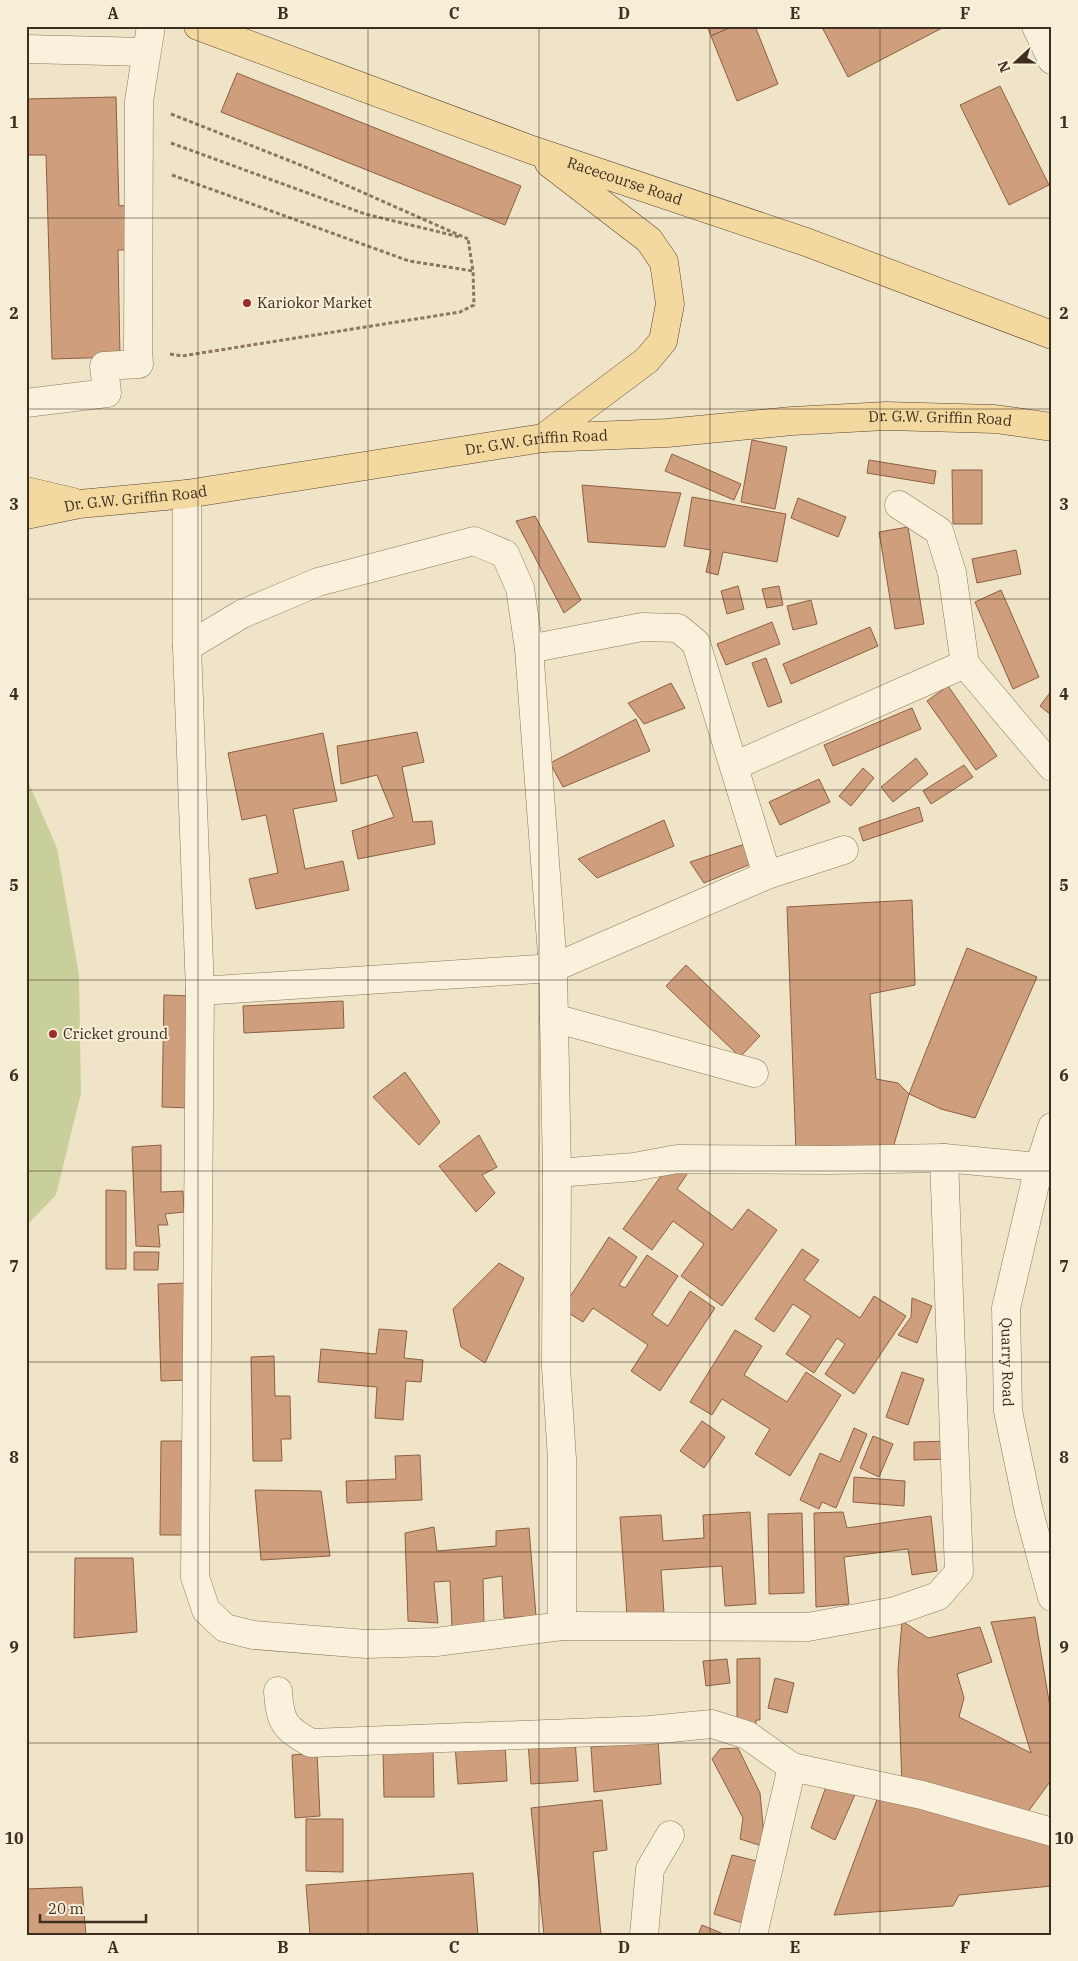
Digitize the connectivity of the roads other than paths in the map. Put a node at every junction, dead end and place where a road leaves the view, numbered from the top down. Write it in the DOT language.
graph roads {
  1 [pos="198,26"];
  2 [pos="1036,26"];
  3 [pos="149,39"];
  4 [pos="26,49"];
  5 [pos="1052,60"];
  6 [pos="532,150"];
  7 [pos="1052,335"];
  8 [pos="26,403"];
  9 [pos="1052,427"];
  10 [pos="543,438"];
  11 [pos="26,491"];
  12 [pos="187,494"];
  13 [pos="79,504"];
  14 [pos="899,505"];
  15 [pos="26,515"];
  16 [pos="187,647"];
  17 [pos="529,649"];
  18 [pos="964,664"];
  19 [pos="734,766"];
  20 [pos="1052,767"];
  21 [pos="844,850"];
  22 [pos="767,875"];
  23 [pos="553,968"];
  24 [pos="200,991"];
  25 [pos="554,1018"];
  26 [pos="754,1073"];
  27 [pos="1052,1127"];
  28 [pos="944,1158"];
  29 [pos="1039,1167"];
  30 [pos="557,1173"];
  31 [pos="1052,1597"];
  32 [pos="562,1626"];
  33 [pos="278,1691"];
  34 [pos="792,1767"];
  35 [pos="1052,1832"];
  36 [pos="670,1835"];
  37 [pos="644,1935"];
  38 [pos="753,1935"];
  1 -- 6 [label="main road, Racecourse Road"];
  2 -- 5 [label="street"];
  3 -- 4 [label="street"];
  3 -- 8 [label="street"];
  6 -- 7 [label="main road, Racecourse Road"];
  6 -- 10 [label="main road"];
  9 -- 10 [label="main road, Dr. G.W. Griffin Road"];
  10 -- 12 [label="main road, Dr. G.W. Griffin Road"];
  11 -- 13 [label="main road"];
  12 -- 13 [label="main road, Dr. G.W. Griffin Road"];
  12 -- 16 [label="street"];
  13 -- 15 [label="main road, Dr. G.W. Griffin Road"];
  14 -- 18 [label="street"];
  16 -- 17 [label="street"];
  16 -- 24 [label="street"];
  17 -- 19 [label="street"];
  17 -- 23 [label="street"];
  18 -- 19 [label="street"];
  18 -- 20 [label="street"];
  19 -- 22 [label="street"];
  21 -- 22 [label="street"];
  22 -- 23 [label="street"];
  23 -- 24 [label="street"];
  23 -- 25 [label="street"];
  24 -- 32 [label="street"];
  25 -- 26 [label="street"];
  25 -- 30 [label="street"];
  27 -- 29 [label="street, Quarry Road"];
  28 -- 29 [label="street"];
  28 -- 30 [label="street"];
  28 -- 32 [label="street"];
  29 -- 31 [label="street, Quarry Road"];
  30 -- 32 [label="street"];
  33 -- 34 [label="street"];
  34 -- 35 [label="street"];
  34 -- 38 [label="street"];
  36 -- 37 [label="street"];
}
